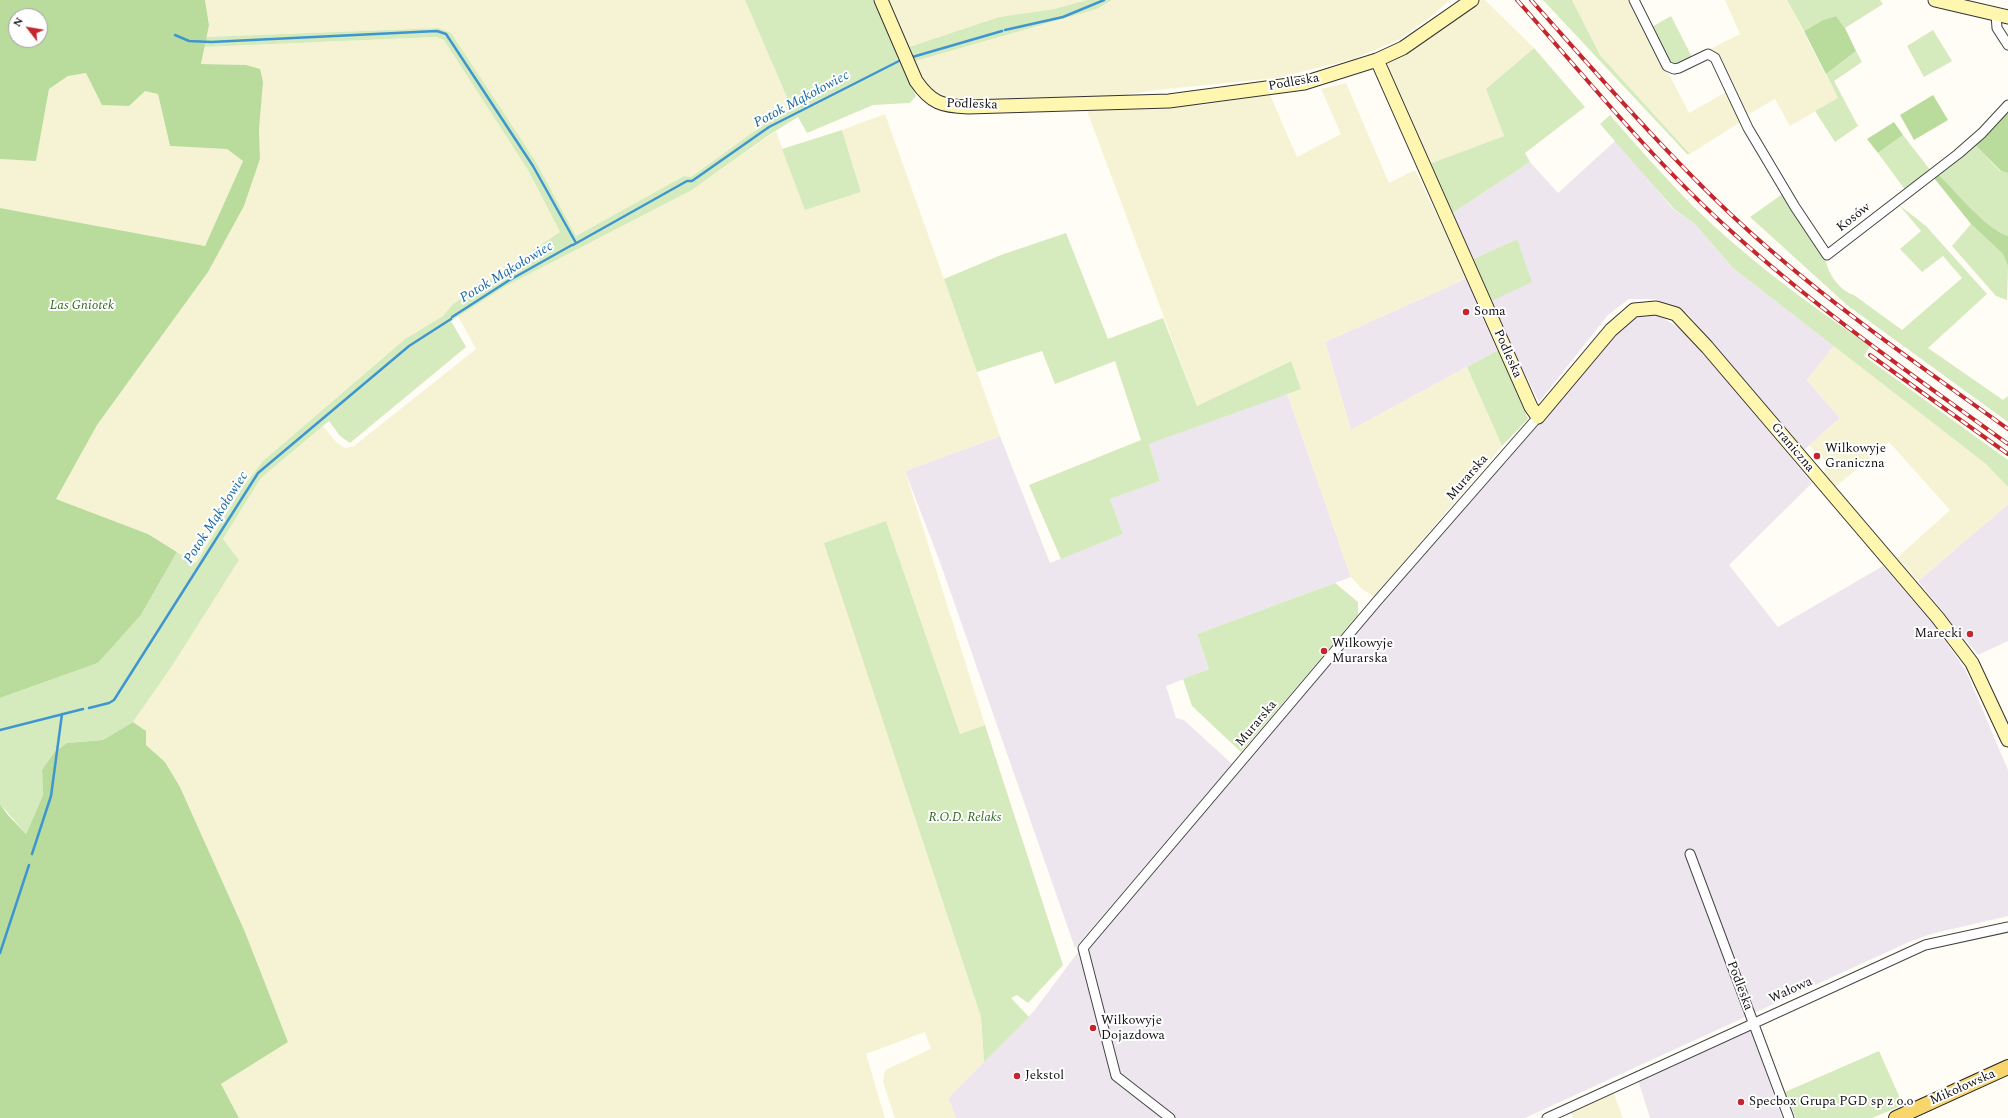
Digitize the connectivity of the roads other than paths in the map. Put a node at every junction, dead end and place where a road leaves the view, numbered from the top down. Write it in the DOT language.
graph roads {
  1 [pos="881,0"];
  2 [pos="1472,0"];
  3 [pos="1634,0"];
  4 [pos="1935,0"];
  5 [pos="2002,16"];
  6 [pos="2008,45"];
  7 [pos="1377,60"];
  8 [pos="2008,105"];
  9 [pos="1538,417"];
  10 [pos="2008,740"];
  11 [pos="1690,854"];
  12 [pos="2008,927"];
  13 [pos="1753,1023"];
  14 [pos="2008,1067"];
  15 [pos="1170,1118"];
  16 [pos="1547,1118"];
  17 [pos="1789,1118"];
  18 [pos="1896,1118"];
  1 -- 7 [label="street, Podleska"];
  2 -- 7 [label="street"];
  3 -- 8 [label="street, Kosów"];
  4 -- 5 [label="street"];
  5 -- 6 [label="street"];
  7 -- 9 [label="street, Podleska"];
  9 -- 10 [label="street, Graniczna"];
  9 -- 15 [label="street, Murarska"];
  11 -- 13 [label="street, Podleska"];
  12 -- 13 [label="street, Wałowa"];
  13 -- 16 [label="street, Wałowa"];
  13 -- 17 [label="street, Podleska"];
  14 -- 18 [label="main road, Mikołowska"];
}
